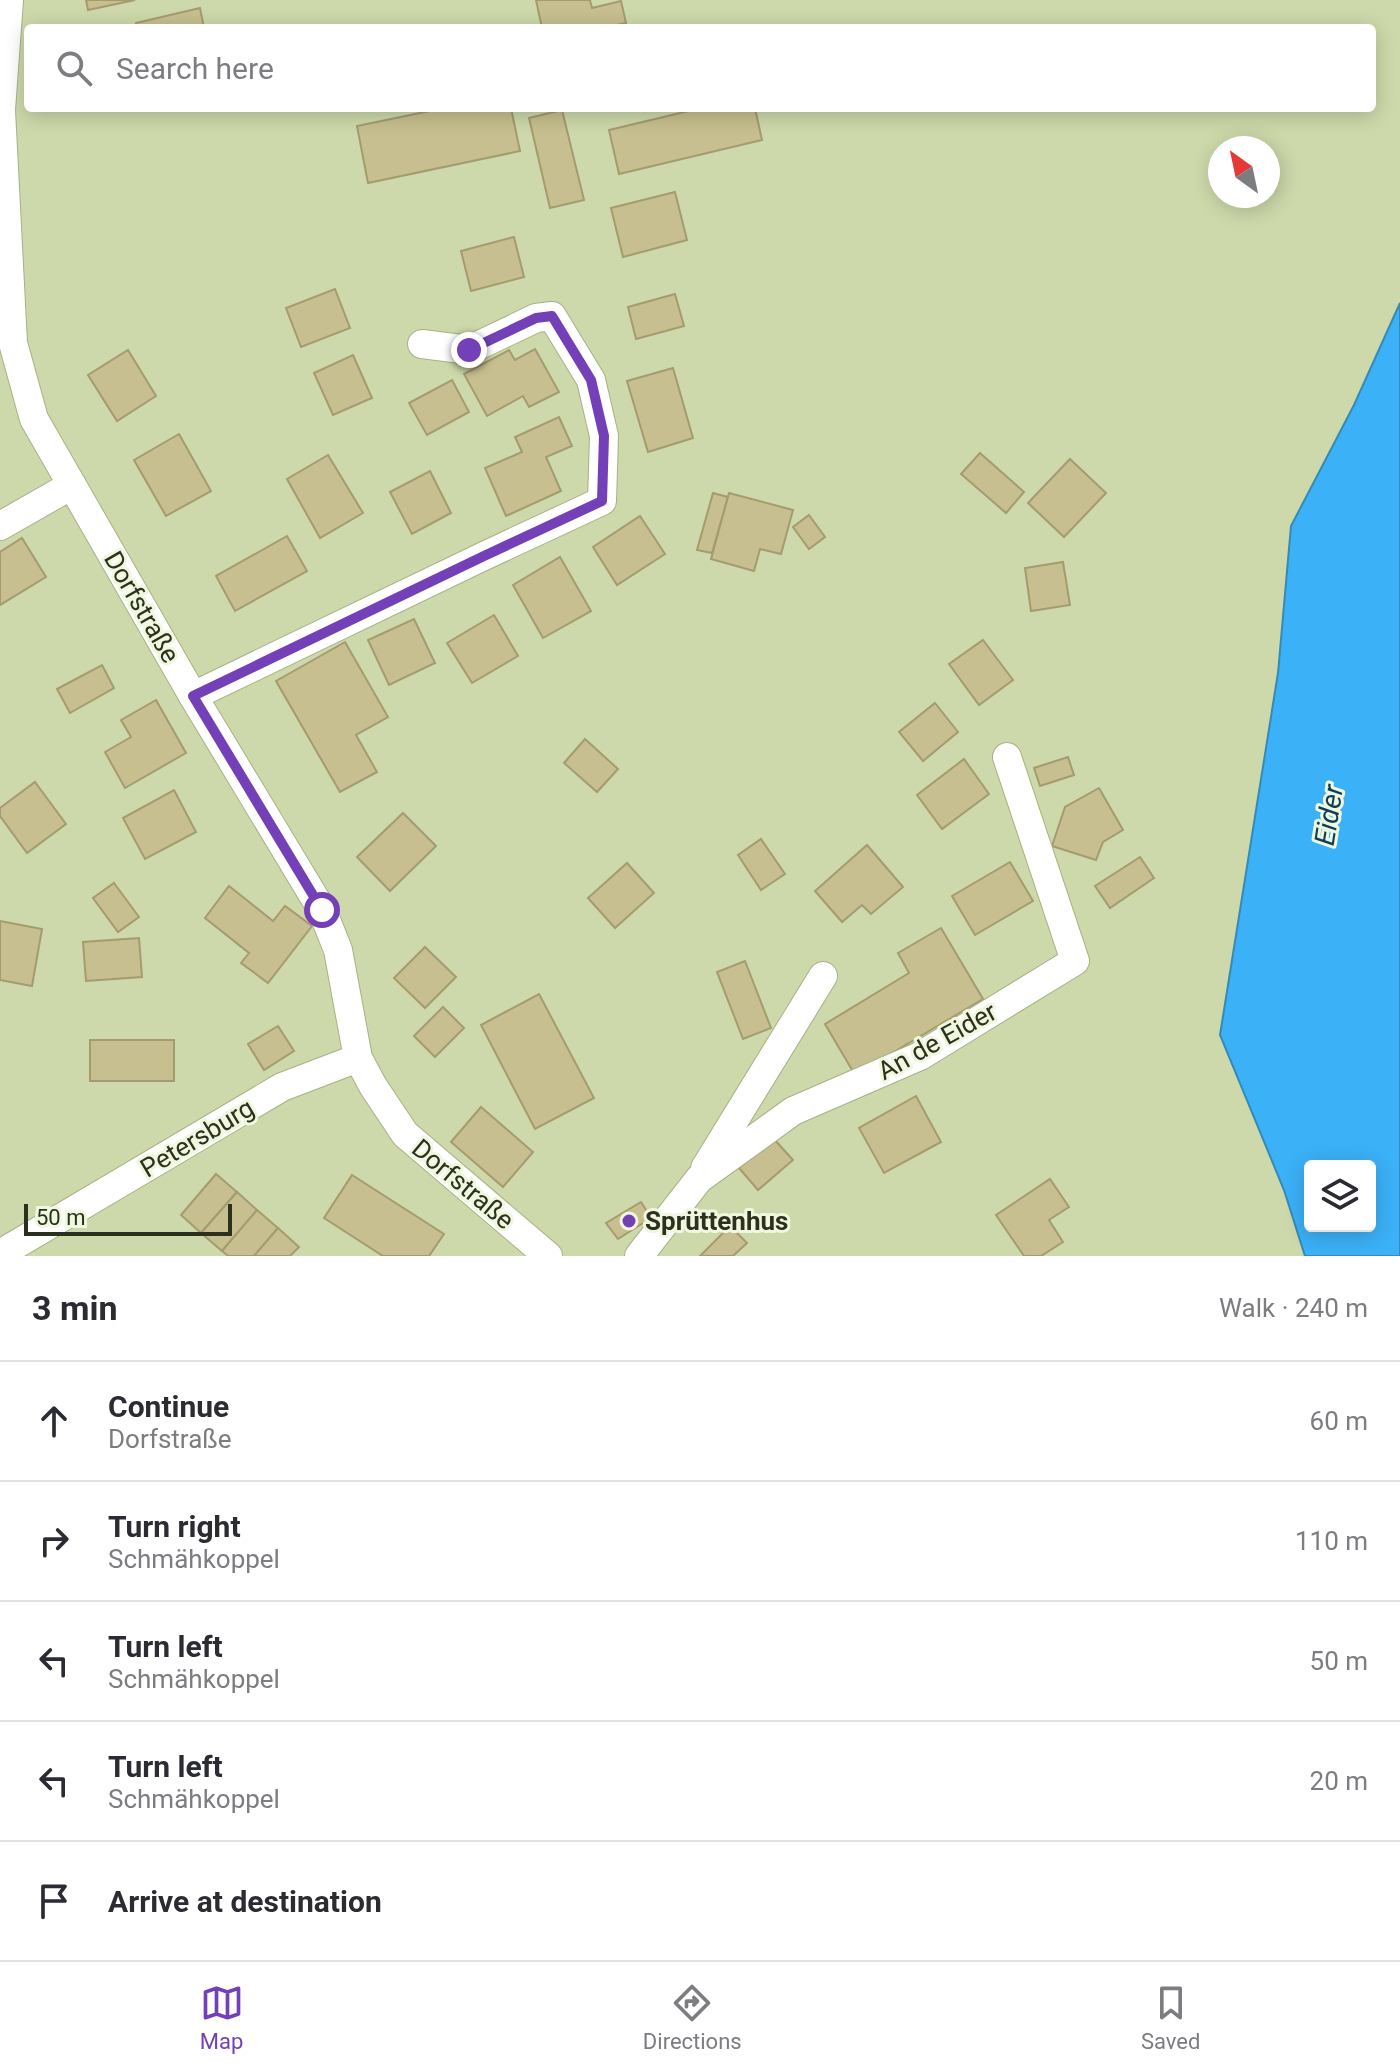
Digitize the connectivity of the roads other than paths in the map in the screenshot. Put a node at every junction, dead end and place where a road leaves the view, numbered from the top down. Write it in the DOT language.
graph roads {
  1 [pos="9,0"];
  2 [pos="422,344"];
  3 [pos="72,485"];
  4 [pos="0,526"];
  5 [pos="193,696"];
  6 [pos="1007,757"];
  7 [pos="823,976"];
  8 [pos="358,1058"];
  9 [pos="699,1179"];
  10 [pos="0,1254"];
  11 [pos="548,1256"];
  12 [pos="639,1256"];
  1 -- 3 [label="street, Dorfstraße"];
  2 -- 5 [label="street"];
  3 -- 4 [label="street"];
  3 -- 5 [label="street, Dorfstraße"];
  5 -- 8 [label="street, Dorfstraße"];
  6 -- 9 [label="street, An de Eider"];
  7 -- 9 [label="street"];
  8 -- 10 [label="street, Petersburg"];
  8 -- 11 [label="street, Dorfstraße"];
  9 -- 12 [label="street, An de Eider"];
}
